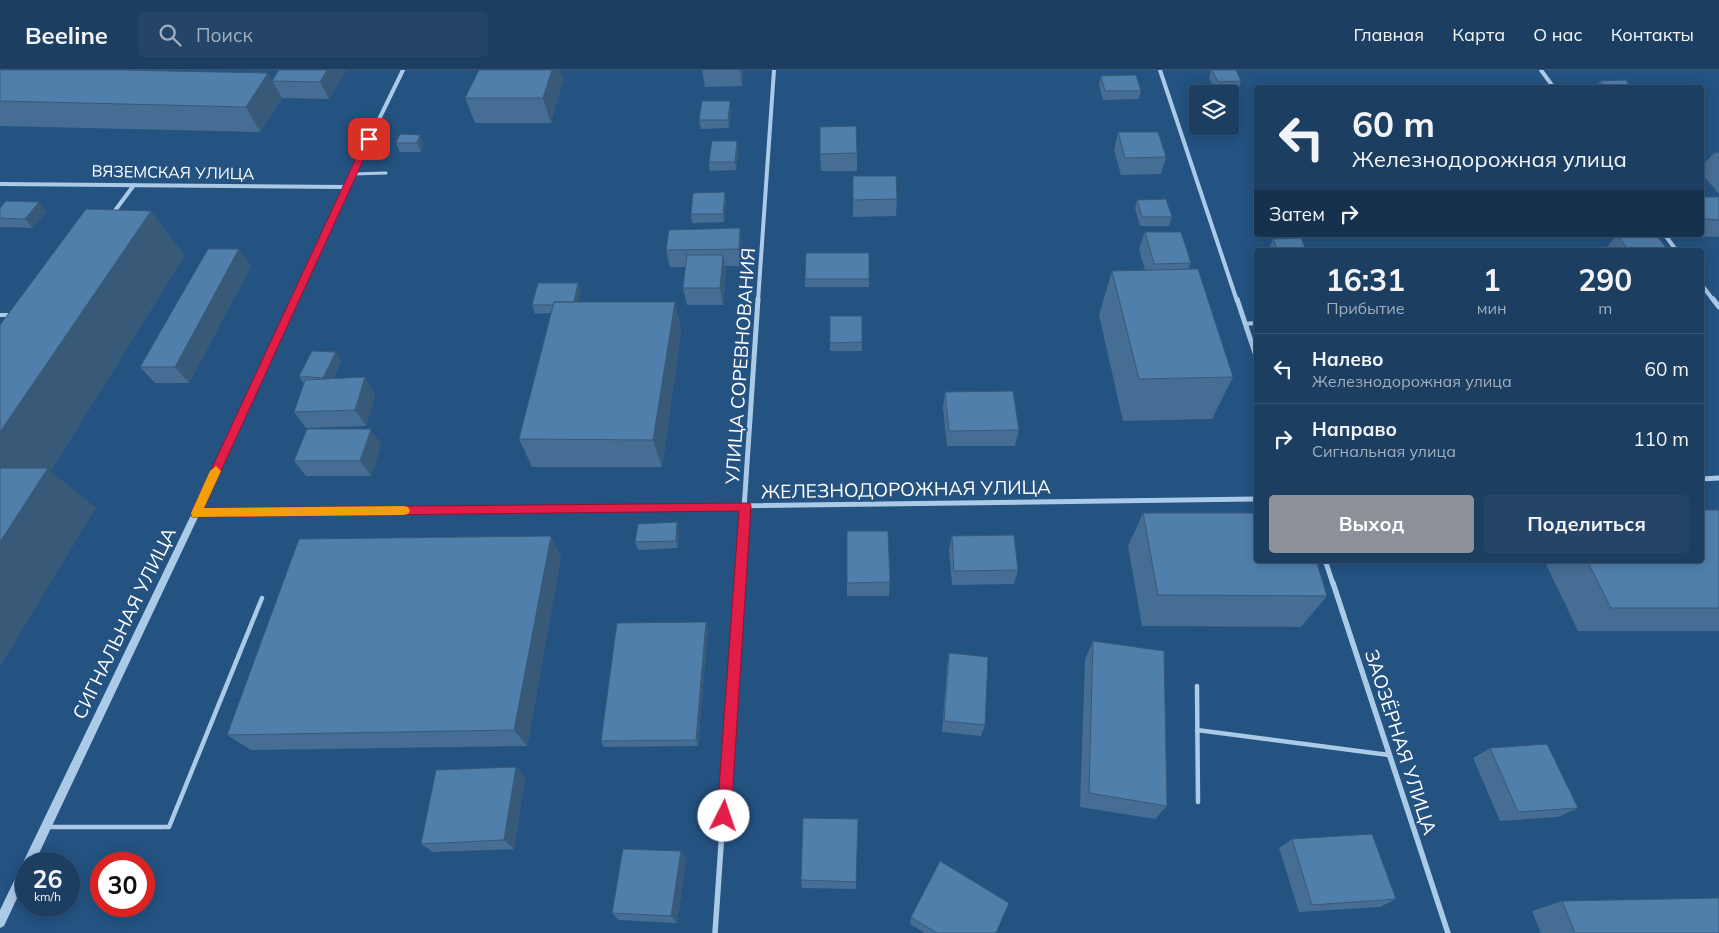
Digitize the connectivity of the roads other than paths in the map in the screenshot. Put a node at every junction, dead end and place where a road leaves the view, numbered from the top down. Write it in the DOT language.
graph roads {
  1 [pos="403,70"];
  2 [pos="774,70"];
  3 [pos="1160,70"];
  4 [pos="1541,70"];
  5 [pos="1552,85"];
  6 [pos="386,173"];
  7 [pos="352,174"];
  8 [pos="0,184"];
  9 [pos="134,185"];
  10 [pos="346,187"];
  11 [pos="110,217"];
  12 [pos="1666,237"];
  13 [pos="1675,248"];
  14 [pos="1704,288"];
  15 [pos="1719,307"];
  16 [pos="0,315"];
  17 [pos="16,316"];
  18 [pos="1254,323"];
  19 [pos="1246,324"];
  20 [pos="1254,350"];
  21 [pos="1719,478"];
  22 [pos="1704,479"];
  23 [pos="1254,499"];
  24 [pos="746,506"];
  25 [pos="196,513"];
  26 [pos="1326,563"];
  27 [pos="262,598"];
  28 [pos="1197,686"];
  29 [pos="1197,730"];
  30 [pos="1389,755"];
  31 [pos="1198,802"];
  32 [pos="46,826"];
  33 [pos="33,852"];
  34 [pos="15,890"];
  35 [pos="0,922"];
  36 [pos="716,933"];
  37 [pos="1448,933"];
  1 -- 7 [label="street, СИГНАЛЬНАЯ УЛИЦА"];
  2 -- 24 [label="street, УЛИЦА СОРЕВНОВАНИЯ"];
  3 -- 19 [label="street"];
  4 -- 5 [label="street"];
  6 -- 7 [label="lane"];
  7 -- 10 [label="street, СИГНАЛЬНАЯ УЛИЦА"];
  8 -- 9 [label="street, ВЯЗЕМСКАЯ УЛИЦА"];
  9 -- 10 [label="street, ВЯЗЕМСКАЯ УЛИЦА"];
  9 -- 11 [label="street"];
  10 -- 25 [label="street, СИГНАЛЬНАЯ УЛИЦА"];
  12 -- 13 [label="street"];
  14 -- 15 [label="street"];
  16 -- 17 [label="lane"];
  18 -- 19 [label="lane"];
  19 -- 20 [label="street"];
  21 -- 22 [label="street"];
  23 -- 24 [label="street, ЖЕЛЕЗНОДОРОЖНАЯ УЛИЦА"];
  24 -- 25 [label="street, ЖЕЛЕЗНОДОРОЖНАЯ УЛИЦА"];
  24 -- 36 [label="street, УЛИЦА СОРЕВНОВАНИЯ"];
  25 -- 32 [label="street, СИГНАЛЬНАЯ УЛИЦА"];
  26 -- 30 [label="street, ЗАОЗЁРНАЯ УЛИЦА"];
  27 -- 32 [label="lane"];
  28 -- 29 [label="lane"];
  29 -- 30 [label="lane"];
  29 -- 31 [label="lane"];
  30 -- 37 [label="street, ЗАОЗЁРНАЯ УЛИЦА"];
  32 -- 33 [label="street, СИГНАЛЬНАЯ УЛИЦА"];
  34 -- 35 [label="street, СИГНАЛЬНАЯ УЛИЦА"];
}
